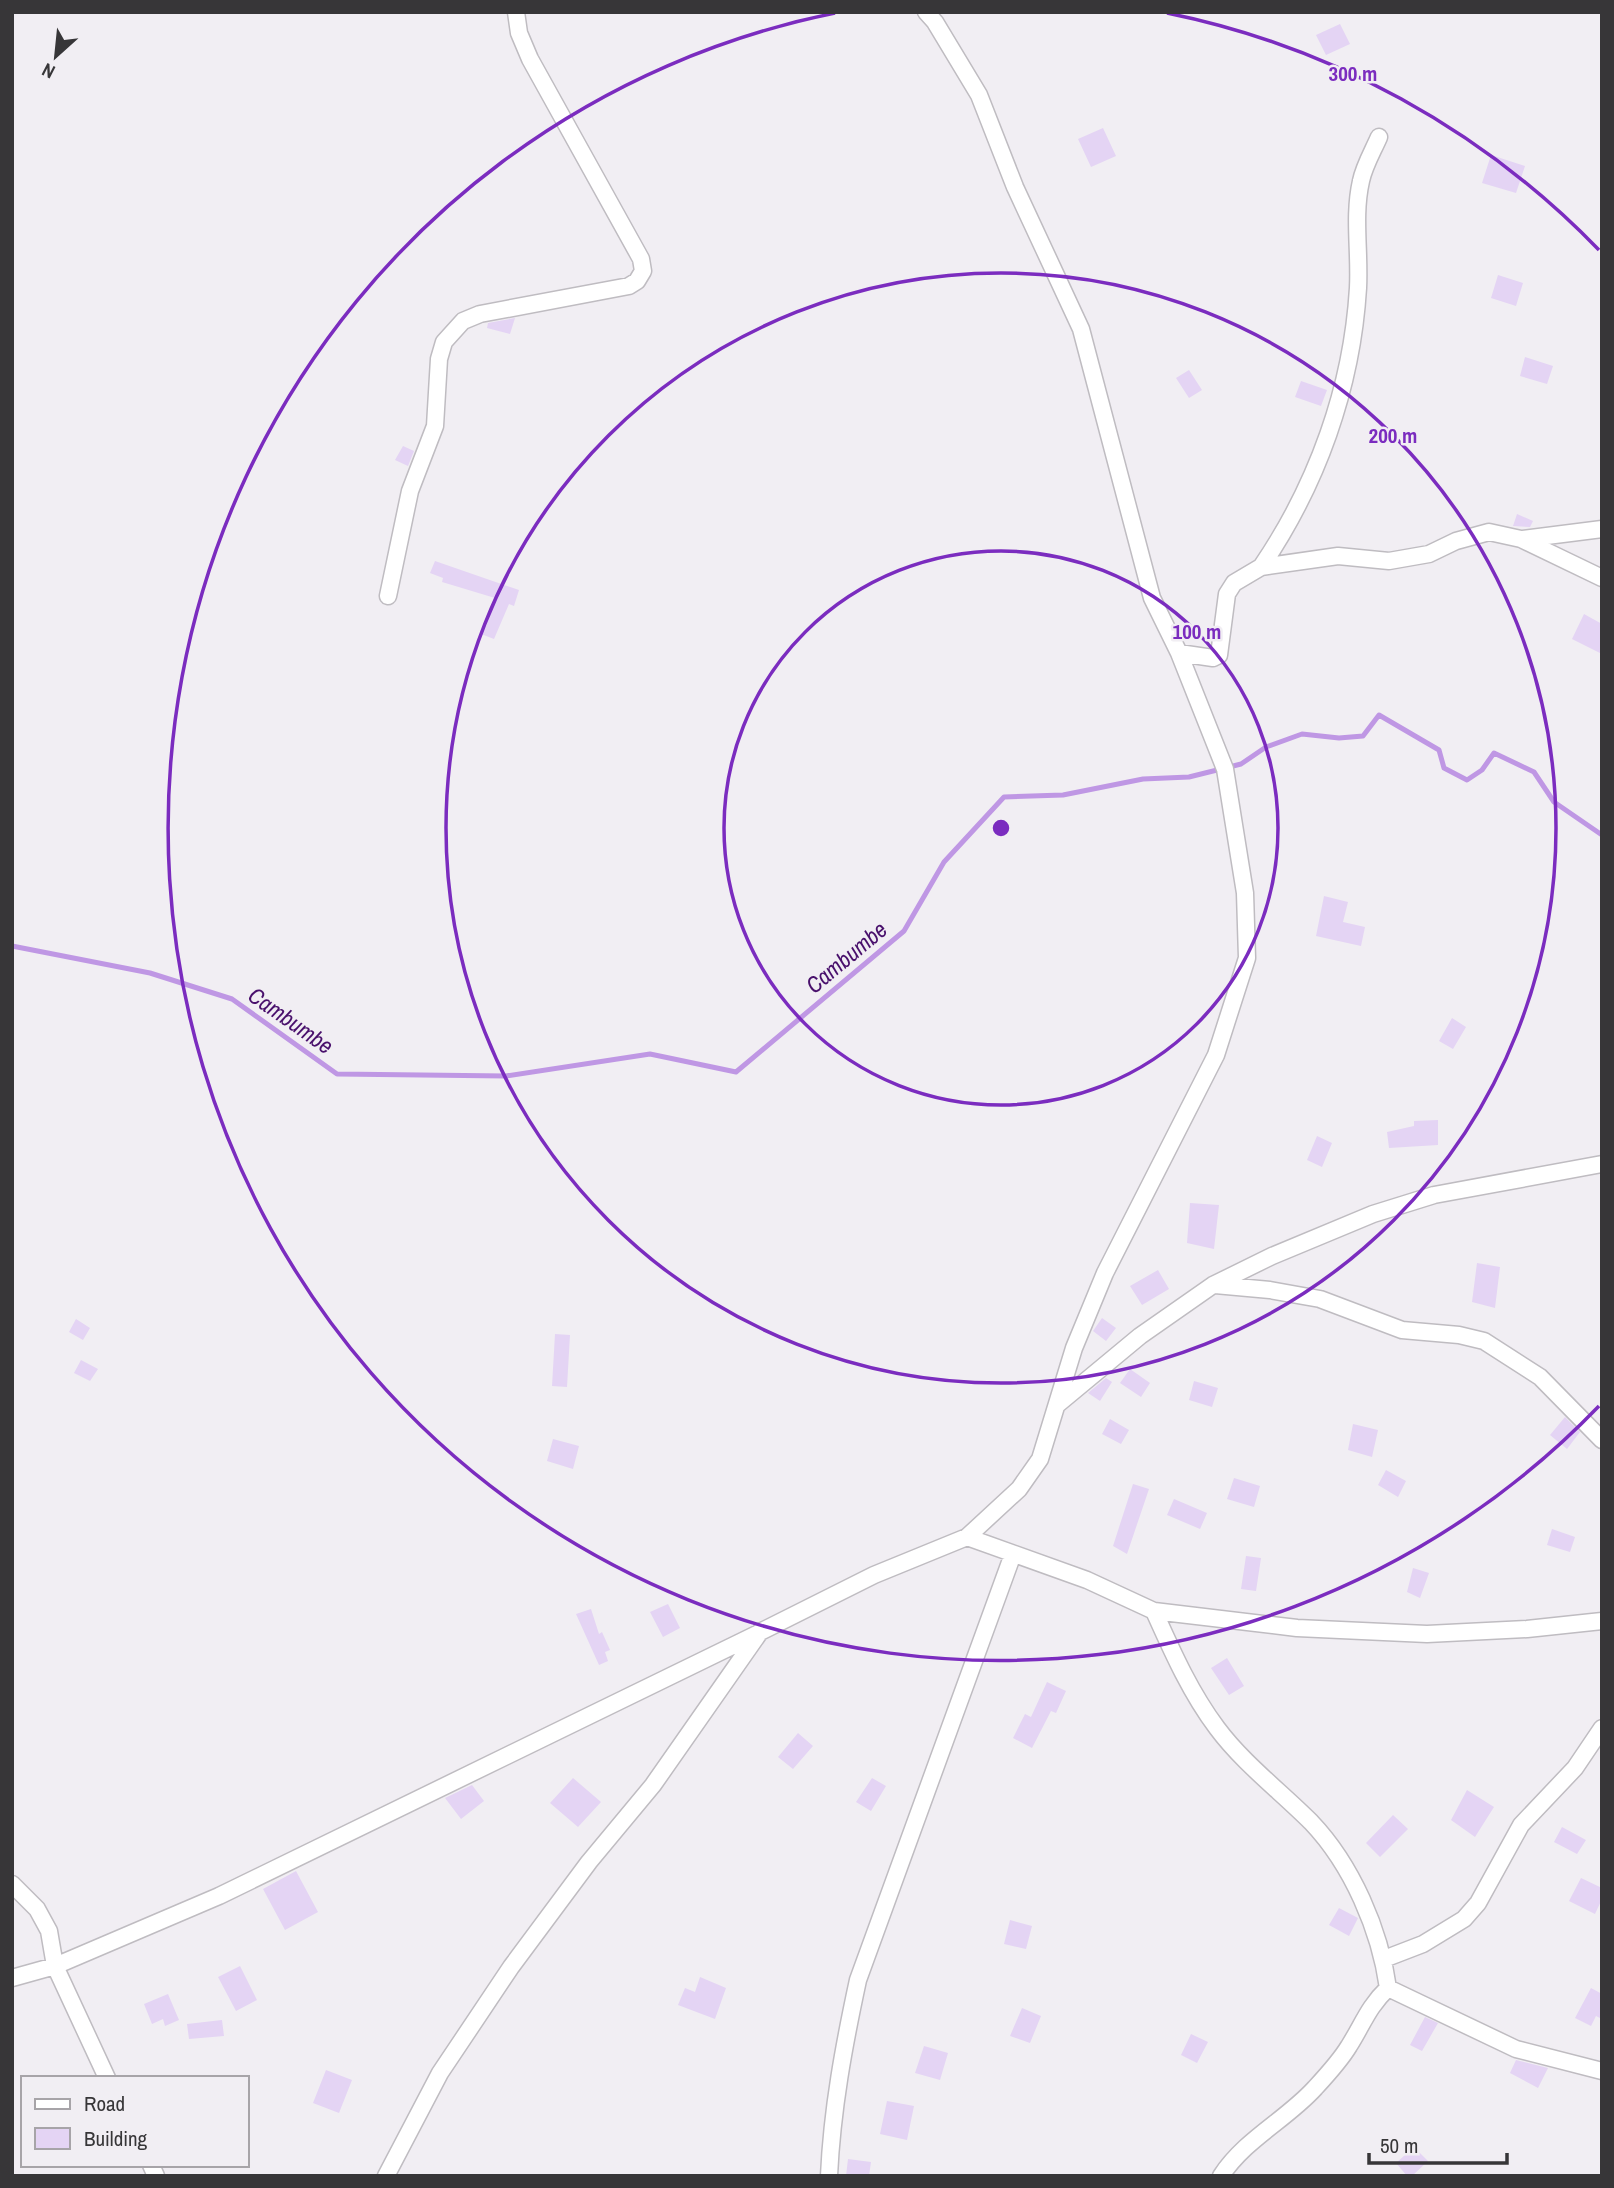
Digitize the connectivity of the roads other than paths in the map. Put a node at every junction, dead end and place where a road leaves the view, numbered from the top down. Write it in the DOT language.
graph roads {
  1 [pos="516,12"];
  2 [pos="932,15"];
  3 [pos="1379,137"];
  4 [pos="1602,529"];
  5 [pos="1521,539"];
  6 [pos="1261,568"];
  7 [pos="1602,578"];
  8 [pos="388,596"];
  9 [pos="1179,653"];
  10 [pos="1602,1164"];
  11 [pos="1213,1284"];
  12 [pos="1058,1404"];
  13 [pos="1602,1440"];
  14 [pos="967,1537"];
  15 [pos="1013,1554"];
  16 [pos="1154,1611"];
  17 [pos="1602,1621"];
  18 [pos="760,1632"];
  19 [pos="1602,1728"];
  20 [pos="12,1884"];
  21 [pos="1384,1959"];
  22 [pos="55,1966"];
  23 [pos="12,1978"];
  24 [pos="1388,1989"];
  25 [pos="1602,2071"];
  26 [pos="106,2076"];
  27 [pos="386,2176"];
  28 [pos="829,2176"];
  29 [pos="1221,2176"];
  1 -- 8 [label="street"];
  2 -- 9 [label="street"];
  3 -- 6 [label="street"];
  4 -- 5 [label="street"];
  5 -- 6 [label="street"];
  5 -- 7 [label="street"];
  6 -- 9 [label="street"];
  9 -- 12 [label="street"];
  10 -- 11 [label="street"];
  11 -- 12 [label="street"];
  11 -- 13 [label="street"];
  12 -- 14 [label="street"];
  14 -- 15 [label="street"];
  14 -- 18 [label="street"];
  15 -- 16 [label="street"];
  15 -- 28 [label="street"];
  16 -- 17 [label="street"];
  16 -- 21 [label="street"];
  18 -- 22 [label="street"];
  18 -- 27 [label="street"];
  19 -- 21 [label="street"];
  20 -- 22 [label="street"];
  21 -- 24 [label="street"];
  22 -- 23 [label="street"];
  22 -- 26 [label="street"];
  24 -- 25 [label="street"];
  24 -- 29 [label="street"];
}
